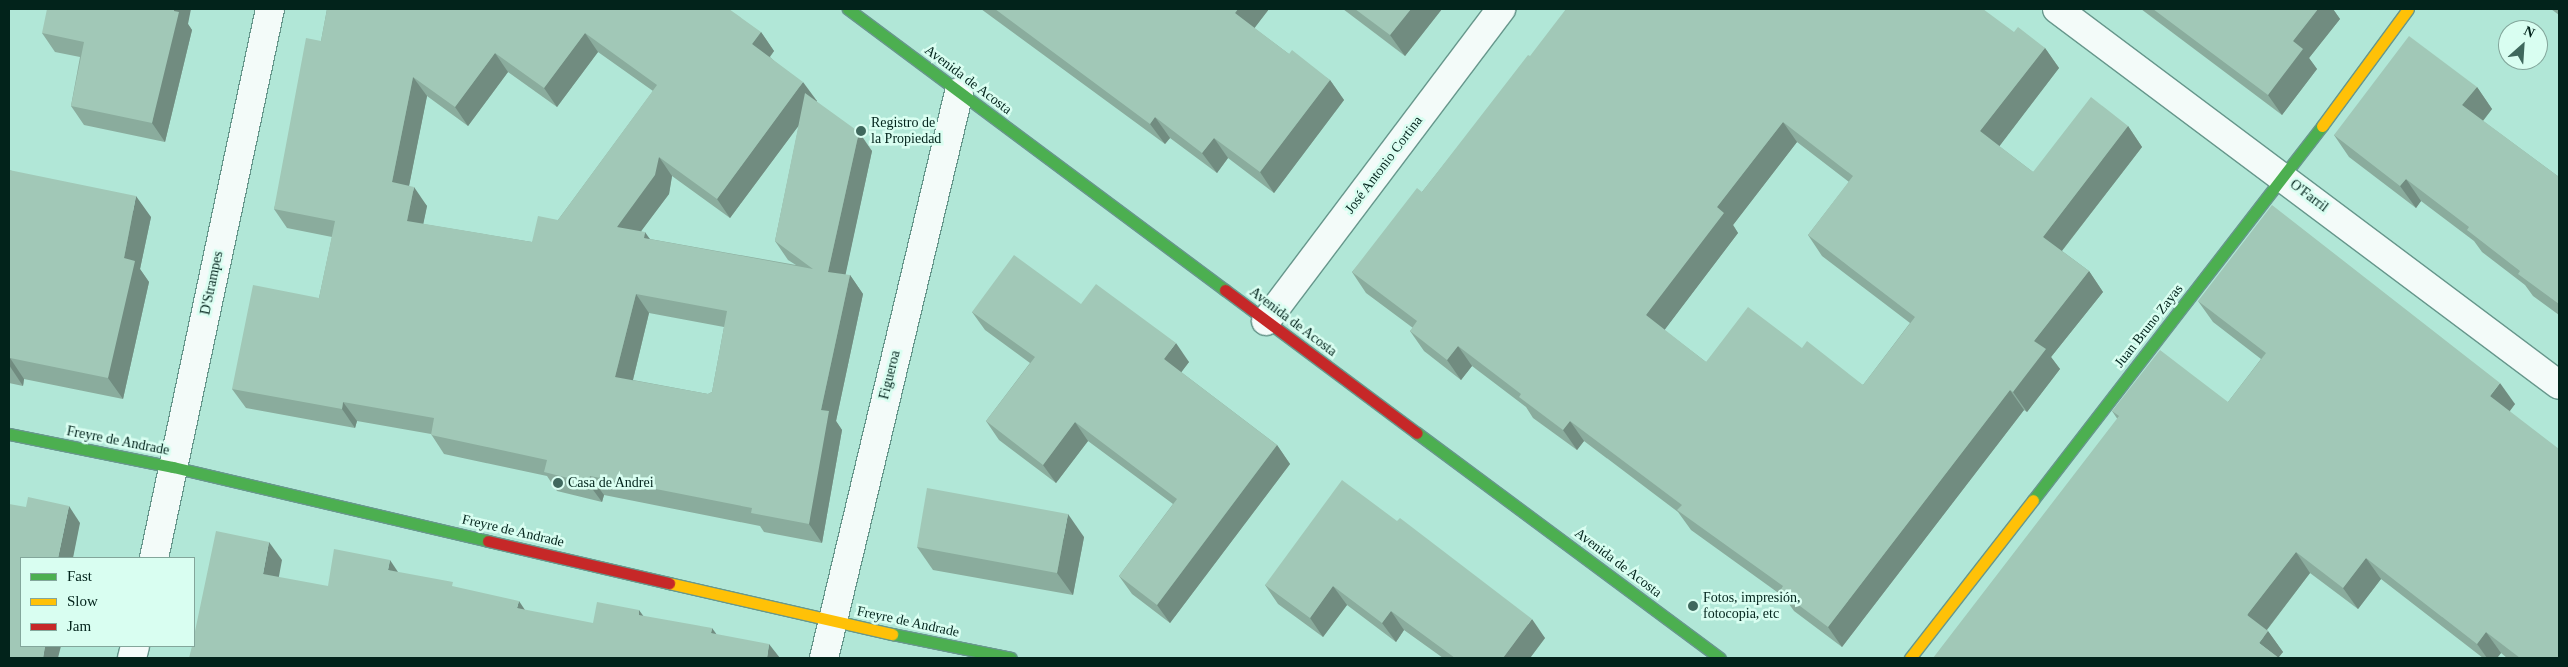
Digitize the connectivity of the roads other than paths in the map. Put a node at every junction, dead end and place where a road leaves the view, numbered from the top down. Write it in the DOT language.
graph roads {
  1 [pos="270,9"];
  2 [pos="848,9"];
  3 [pos="1501,9"];
  4 [pos="2057,9"];
  5 [pos="2408,9"];
  6 [pos="960,92"];
  7 [pos="2284,177"];
  8 [pos="1266,321"];
  9 [pos="2559,385"];
  10 [pos="9,434"];
  11 [pos="173,467"];
  12 [pos="154,557"];
  13 [pos="830,621"];
  14 [pos="824,658"];
  15 [pos="1011,658"];
  16 [pos="1720,658"];
  17 [pos="1910,658"];
  1 -- 11 [label="street, D'Strampes"];
  2 -- 6 [label="street, Avenida de Acosta"];
  3 -- 8 [label="street, José Antonio Cortina"];
  4 -- 7 [label="street, O'Farril"];
  5 -- 7 [label="street, Juan Bruno Zayas"];
  6 -- 8 [label="street, Avenida de Acosta"];
  6 -- 13 [label="street, Figueroa"];
  7 -- 9 [label="street, O'Farril"];
  7 -- 17 [label="street, Juan Bruno Zayas"];
  8 -- 16 [label="street, Avenida de Acosta"];
  10 -- 11 [label="street, Freyre de Andrade"];
  11 -- 12 [label="street, D'Strampes"];
  11 -- 13 [label="street, Freyre de Andrade"];
  13 -- 14 [label="street, Figueroa"];
  13 -- 15 [label="street, Freyre de Andrade"];
}
